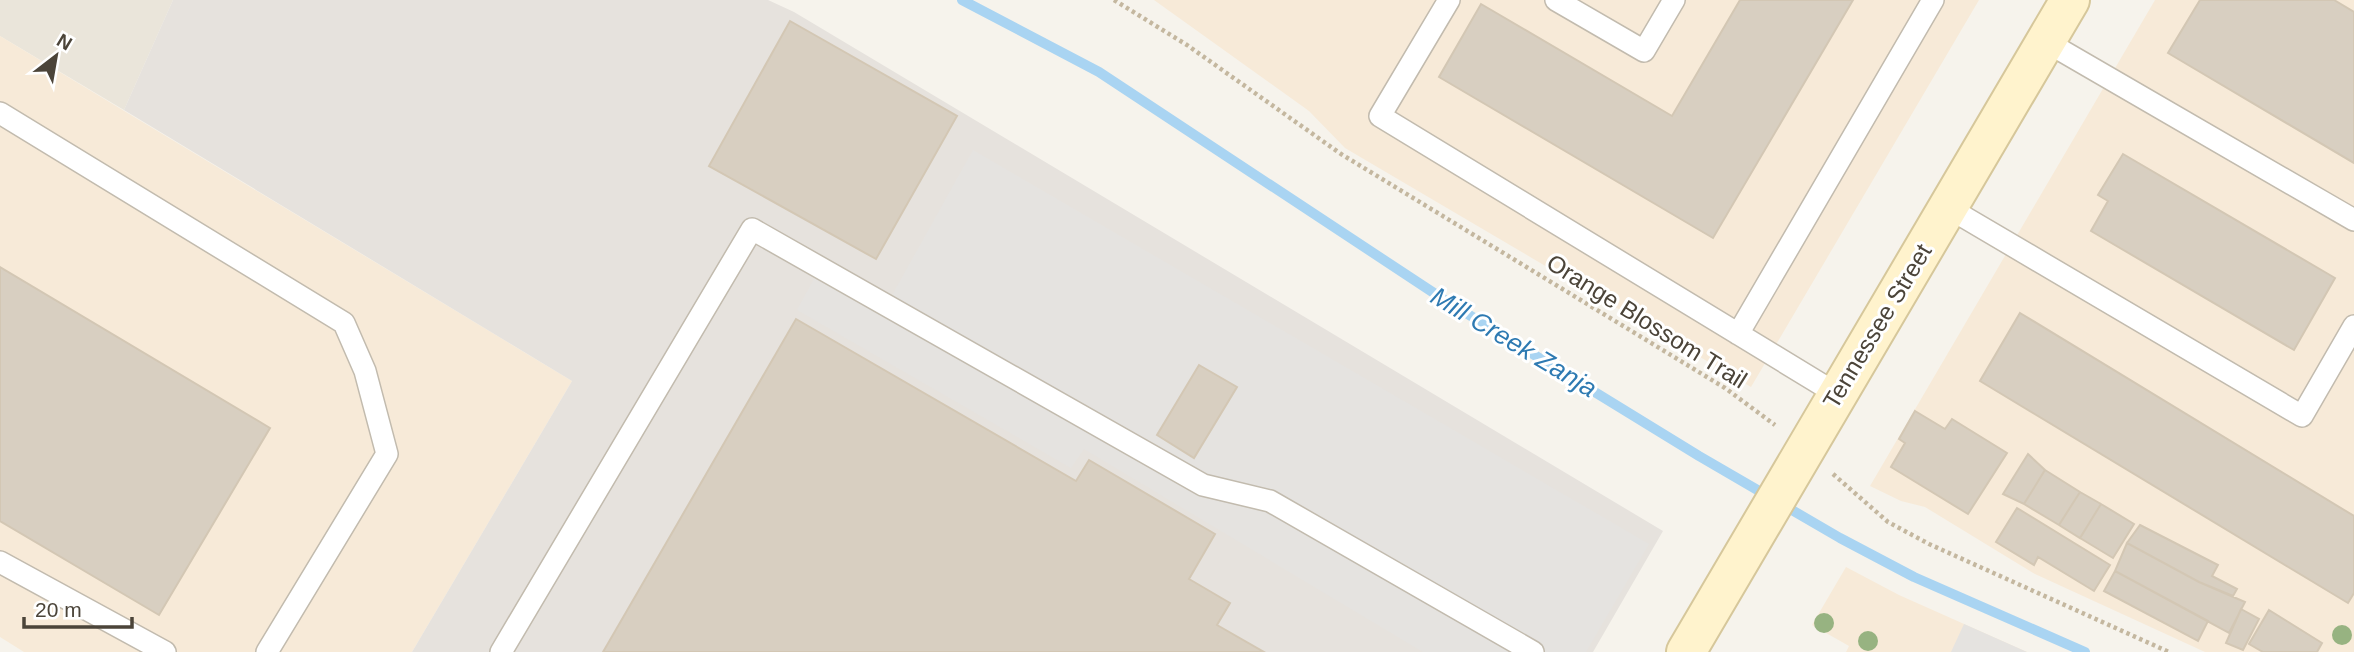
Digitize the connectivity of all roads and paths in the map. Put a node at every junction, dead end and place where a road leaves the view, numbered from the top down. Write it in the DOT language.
graph roads {
  1 [pos="1114,0"];
  2 [pos="1449,0"];
  3 [pos="1556,0"];
  4 [pos="1674,0"];
  5 [pos="1933,0"];
  6 [pos="2070,0"];
  7 [pos="2045,41"];
  8 [pos="0,113"];
  9 [pos="1947,207"];
  10 [pos="2354,220"];
  11 [pos="2354,326"];
  12 [pos="1738,334"];
  13 [pos="1837,394"];
  14 [pos="1796,462"];
  15 [pos="0,562"];
  16 [pos="164,652"];
  17 [pos="267,652"];
  18 [pos="501,652"];
  19 [pos="1531,652"];
  20 [pos="1686,652"];
  21 [pos="2169,652"];
  1 -- 14 [label="path, Orange Blossom Trail"];
  2 -- 12 [label="lane"];
  3 -- 4 [label="lane"];
  5 -- 12 [label="lane"];
  6 -- 7 [label="main road, Tennessee Street"];
  7 -- 9 [label="main road, Tennessee Street"];
  7 -- 10 [label="lane"];
  8 -- 17 [label="lane"];
  9 -- 11 [label="lane"];
  9 -- 13 [label="main road, Tennessee Street"];
  12 -- 13 [label="lane"];
  13 -- 14 [label="main road, Tennessee Street"];
  14 -- 20 [label="main road, Tennessee Street"];
  14 -- 21 [label="path, Orange Blossom Trail"];
  15 -- 16 [label="lane"];
  18 -- 19 [label="lane"];
}
